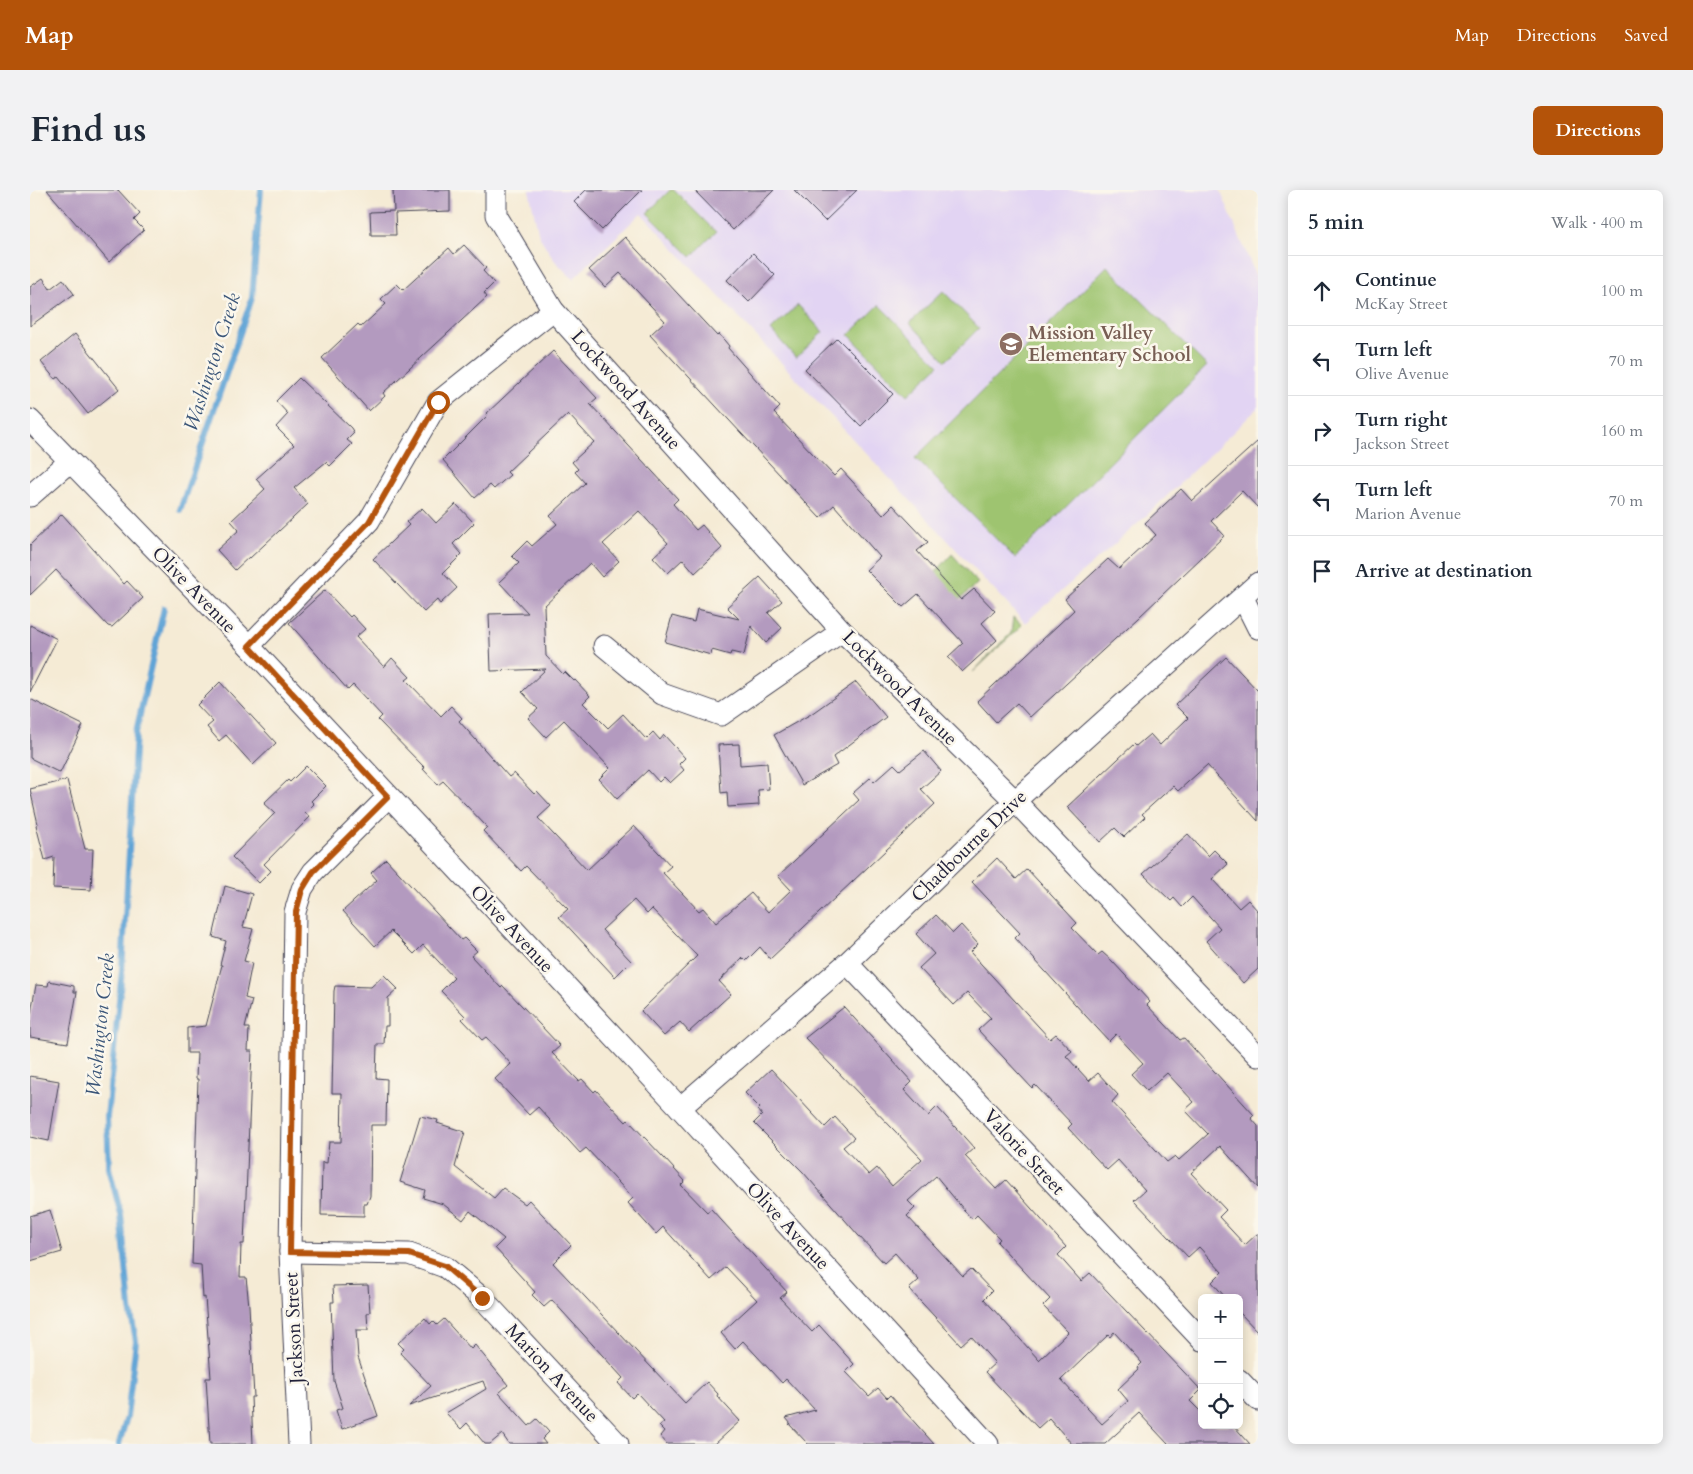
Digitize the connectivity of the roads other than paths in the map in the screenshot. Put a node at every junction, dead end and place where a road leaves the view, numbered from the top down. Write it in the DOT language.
graph roads {
  1 [pos="496,190"];
  2 [pos="553,310"];
  3 [pos="30,420"];
  4 [pos="69,462"];
  5 [pos="30,496"];
  6 [pos="1250,590"];
  7 [pos="1258,628"];
  8 [pos="842,631"];
  9 [pos="249,646"];
  10 [pos="604,646"];
  11 [pos="388,797"];
  12 [pos="1015,801"];
  13 [pos="847,963"];
  14 [pos="1258,1056"];
  15 [pos="680,1108"];
  16 [pos="290,1252"];
  17 [pos="1201,1339"];
  18 [pos="1243,1384"];
  19 [pos="1258,1400"];
  20 [pos="299,1444"];
  21 [pos="618,1444"];
  22 [pos="988,1444"];
  1 -- 2 [label="street, Lockwood Avenue"];
  2 -- 8 [label="street, Lockwood Avenue"];
  2 -- 9 [label="street"];
  3 -- 4 [label="street, Olive Avenue"];
  4 -- 5 [label="street"];
  4 -- 9 [label="street, Olive Avenue"];
  6 -- 7 [label="street"];
  6 -- 12 [label="street, Chadbourne Drive"];
  8 -- 10 [label="street"];
  8 -- 12 [label="street, Lockwood Avenue"];
  9 -- 11 [label="street, Olive Avenue"];
  11 -- 15 [label="street, Olive Avenue"];
  11 -- 16 [label="street, Jackson Street"];
  12 -- 13 [label="street, Chadbourne Drive"];
  12 -- 14 [label="street, Lockwood Avenue"];
  13 -- 15 [label="street, Chadbourne Drive"];
  13 -- 17 [label="street, Valorie Street"];
  15 -- 22 [label="street, Olive Avenue"];
  16 -- 20 [label="street, Jackson Street"];
  16 -- 21 [label="street, Marion Avenue"];
  18 -- 19 [label="street"];
}
